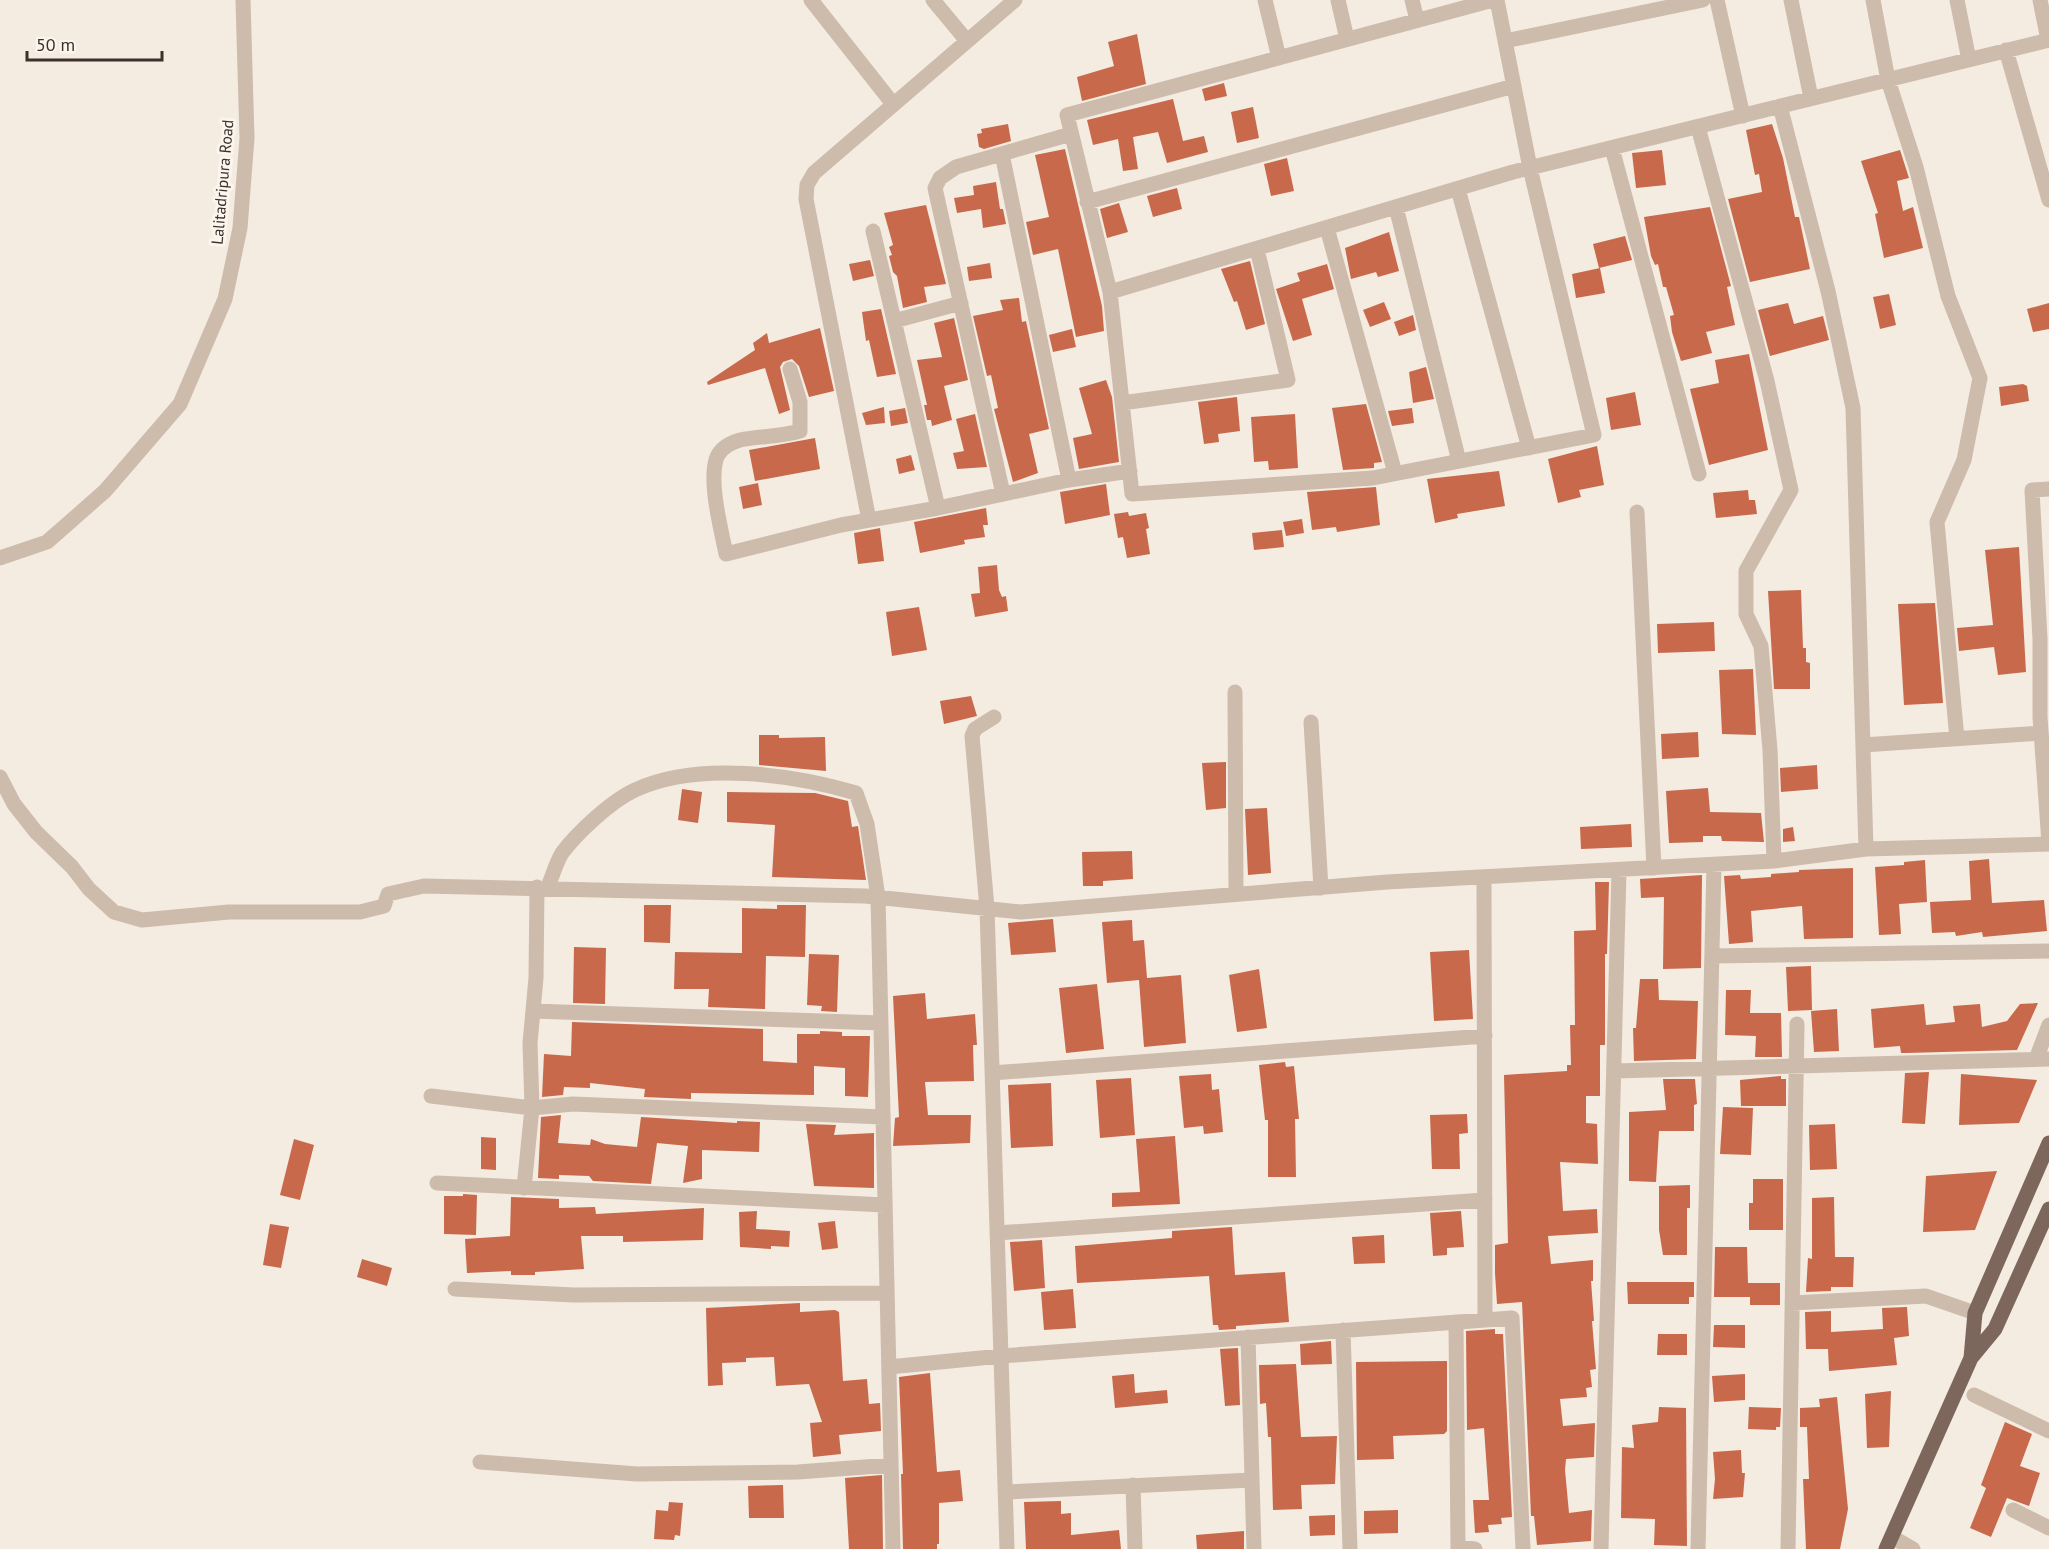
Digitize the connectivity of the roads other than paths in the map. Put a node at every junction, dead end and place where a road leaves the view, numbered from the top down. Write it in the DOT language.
graph roads {
  1 [pos="243,0"];
  2 [pos="811,0"];
  3 [pos="933,0"];
  4 [pos="1015,0"];
  5 [pos="1265,0"];
  6 [pos="1338,0"];
  7 [pos="1412,0"];
  8 [pos="1495,0"];
  9 [pos="1703,0"];
  10 [pos="1717,0"];
  11 [pos="1791,0"];
  12 [pos="1873,0"];
  13 [pos="1957,0"];
  14 [pos="2040,0"];
  15 [pos="1417,20"];
  16 [pos="1347,39"];
  17 [pos="2048,40"];
  18 [pos="967,41"];
  19 [pos="1505,41"];
  20 [pos="2006,50"];
  21 [pos="1279,58"];
  22 [pos="1969,60"];
  23 [pos="1888,80"];
  24 [pos="1514,86"];
  25 [pos="1811,98"];
  26 [pos="893,104"];
  27 [pos="1780,106"];
  28 [pos="1743,116"];
  29 [pos="1698,127"];
  30 [pos="1071,134"];
  31 [pos="1612,148"];
  32 [pos="1002,154"];
  33 [pos="1530,168"];
  34 [pos="1458,189"];
  35 [pos="2049,200"];
  36 [pos="1087,202"];
  37 [pos="1396,207"];
  38 [pos="1327,228"];
  39 [pos="873,231"];
  40 [pos="1257,249"];
  41 [pos="1110,292"];
  42 [pos="961,303"];
  43 [pos="894,321"];
  44 [pos="790,369"];
  45 [pos="1122,403"];
  46 [pos="1528,448"];
  47 [pos="1459,461"];
  48 [pos="1130,471"];
  49 [pos="1395,473"];
  50 [pos="1699,474"];
  51 [pos="1069,480"];
  52 [pos="2049,489"];
  53 [pos="1003,494"];
  54 [pos="938,508"];
  55 [pos="1637,512"];
  56 [pos="869,520"];
  57 [pos="0,558"];
  58 [pos="2045,638"];
  59 [pos="1235,692"];
  60 [pos="994,717"];
  61 [pos="1311,722"];
  62 [pos="2041,732"];
  63 [pos="1957,739"];
  64 [pos="1863,745"];
  65 [pos="0,777"];
  66 [pos="2049,843"];
  67 [pos="1866,849"];
  68 [pos="1774,861"];
  69 [pos="1714,865"];
  70 [pos="1654,868"];
  71 [pos="1619,870"];
  72 [pos="1484,877"];
  73 [pos="542,887"];
  74 [pos="1321,888"];
  75 [pos="1236,894"];
  76 [pos="878,897"];
  77 [pos="987,908"];
  78 [pos="2049,951"];
  79 [pos="1712,956"];
  80 [pos="533,1011"];
  81 [pos="881,1023"];
  82 [pos="1797,1024"];
  83 [pos="2049,1025"];
  84 [pos="1485,1036"];
  85 [pos="2042,1059"];
  86 [pos="1796,1066"];
  87 [pos="1709,1069"];
  88 [pos="1615,1071"];
  89 [pos="992,1073"];
  90 [pos="431,1096"];
  91 [pos="532,1108"];
  92 [pos="883,1117"];
  93 [pos="2049,1143"];
  94 [pos="437,1183"];
  95 [pos="524,1188"];
  96 [pos="1485,1200"];
  97 [pos="885,1204"];
  98 [pos="2049,1209"];
  99 [pos="997,1233"];
  100 [pos="454,1289"];
  101 [pos="887,1293"];
  102 [pos="1792,1303"];
  103 [pos="1975,1313"];
  104 [pos="1485,1320"];
  105 [pos="1456,1322"];
  106 [pos="1342,1330"];
  107 [pos="1248,1337"];
  108 [pos="1001,1356"];
  109 [pos="1971,1358"];
  110 [pos="889,1367"];
  111 [pos="1974,1395"];
  112 [pos="2049,1431"];
  113 [pos="480,1462"];
  114 [pos="891,1465"];
  115 [pos="1252,1480"];
  116 [pos="1133,1485"];
  117 [pos="1006,1491"];
  118 [pos="2013,1510"];
  119 [pos="2049,1528"];
  120 [pos="1889,1543"];
  121 [pos="1458,1548"];
  122 [pos="893,1549"];
  123 [pos="1007,1549"];
  124 [pos="1135,1549"];
  125 [pos="1254,1549"];
  126 [pos="1350,1549"];
  127 [pos="1475,1549"];
  128 [pos="1523,1549"];
  129 [pos="1601,1549"];
  130 [pos="1698,1549"];
  131 [pos="1788,1549"];
  132 [pos="1914,1549"];
  1 -- 57 [label="street, Lalitadripura Road"];
  2 -- 26 [label="street"];
  3 -- 18 [label="street"];
  4 -- 18 [label="street"];
  5 -- 21 [label="street"];
  6 -- 16 [label="street"];
  7 -- 15 [label="street"];
  8 -- 15 [label="street"];
  8 -- 19 [label="street"];
  9 -- 19 [label="street"];
  10 -- 28 [label="street"];
  11 -- 25 [label="street"];
  12 -- 23 [label="street"];
  13 -- 22 [label="street"];
  14 -- 17 [label="street"];
  15 -- 16 [label="street"];
  16 -- 21 [label="street"];
  17 -- 20 [label="street"];
  18 -- 26 [label="street"];
  19 -- 24 [label="street"];
  20 -- 22 [label="street"];
  20 -- 35 [label="street"];
  21 -- 30 [label="street"];
  22 -- 23 [label="street"];
  23 -- 25 [label="street"];
  23 -- 63 [label="street"];
  24 -- 33 [label="street"];
  24 -- 36 [label="street"];
  25 -- 27 [label="street"];
  26 -- 56 [label="street"];
  27 -- 28 [label="street"];
  27 -- 64 [label="street"];
  28 -- 29 [label="street"];
  29 -- 31 [label="street"];
  29 -- 68 [label="street"];
  30 -- 32 [label="street"];
  30 -- 36 [label="street"];
  31 -- 33 [label="street"];
  31 -- 50 [label="street"];
  32 -- 42 [label="street"];
  32 -- 51 [label="street"];
  33 -- 34 [label="street"];
  33 -- 46 [label="street"];
  34 -- 37 [label="street"];
  34 -- 46 [label="street"];
  36 -- 41 [label="street"];
  37 -- 38 [label="street"];
  37 -- 47 [label="street"];
  38 -- 40 [label="street"];
  38 -- 49 [label="street"];
  39 -- 43 [label="street"];
  40 -- 41 [label="street"];
  40 -- 45 [label="street"];
  41 -- 45 [label="street"];
  42 -- 43 [label="street"];
  42 -- 53 [label="street"];
  43 -- 54 [label="street"];
  44 -- 56 [label="street"];
  45 -- 48 [label="street"];
  46 -- 47 [label="street"];
  47 -- 49 [label="street"];
  48 -- 49 [label="street"];
  48 -- 51 [label="street"];
  51 -- 53 [label="street"];
  52 -- 58 [label="street"];
  53 -- 54 [label="street"];
  54 -- 56 [label="street"];
  55 -- 70 [label="street"];
  58 -- 62 [label="street"];
  59 -- 75 [label="street"];
  60 -- 77 [label="street"];
  61 -- 74 [label="street"];
  62 -- 63 [label="street"];
  62 -- 66 [label="street"];
  63 -- 64 [label="street"];
  64 -- 67 [label="street"];
  65 -- 73 [label="street"];
  66 -- 67 [label="street"];
  67 -- 68 [label="street"];
  68 -- 69 [label="street"];
  69 -- 70 [label="street"];
  69 -- 79 [label="street"];
  70 -- 71 [label="street"];
  71 -- 72 [label="street"];
  71 -- 88 [label="street"];
  72 -- 74 [label="street"];
  72 -- 84 [label="street"];
  73 -- 76 [label="street"];
  73 -- 76 [label="street"];
  73 -- 80 [label="street"];
  74 -- 75 [label="street"];
  75 -- 77 [label="street"];
  76 -- 77 [label="street"];
  76 -- 81 [label="street"];
  77 -- 89 [label="street"];
  78 -- 79 [label="street"];
  79 -- 87 [label="street"];
  80 -- 81 [label="street"];
  80 -- 91 [label="street"];
  81 -- 92 [label="street"];
  82 -- 86 [label="street"];
  83 -- 85 [label="street"];
  84 -- 89 [label="street"];
  84 -- 96 [label="street"];
  85 -- 86 [label="street"];
  86 -- 87 [label="street"];
  86 -- 102 [label="street"];
  87 -- 88 [label="street"];
  87 -- 130 [label="street"];
  88 -- 129 [label="street"];
  89 -- 99 [label="street"];
  90 -- 91 [label="street"];
  91 -- 92 [label="street"];
  91 -- 95 [label="street"];
  92 -- 97 [label="street"];
  93 -- 103 [label="main road"];
  94 -- 95 [label="street"];
  95 -- 97 [label="street"];
  96 -- 99 [label="street"];
  96 -- 104 [label="street"];
  97 -- 101 [label="street"];
  98 -- 109 [label="main road"];
  99 -- 108 [label="street"];
  100 -- 101 [label="street"];
  101 -- 110 [label="street"];
  102 -- 103 [label="street"];
  102 -- 131 [label="street"];
  103 -- 109 [label="main road"];
  104 -- 105 [label="street"];
  104 -- 128 [label="street"];
  105 -- 106 [label="street"];
  105 -- 121 [label="street"];
  106 -- 107 [label="street"];
  106 -- 126 [label="street"];
  107 -- 108 [label="street"];
  107 -- 115 [label="street"];
  108 -- 110 [label="street"];
  108 -- 117 [label="street"];
  109 -- 120 [label="main road"];
  110 -- 114 [label="street"];
  111 -- 112 [label="street"];
  113 -- 114 [label="street"];
  114 -- 122 [label="street"];
  115 -- 116 [label="street"];
  115 -- 125 [label="street"];
  116 -- 117 [label="street"];
  116 -- 124 [label="street"];
  117 -- 123 [label="street"];
  118 -- 119 [label="street"];
  120 -- 132 [label="street"];
  121 -- 127 [label="street"];
}
